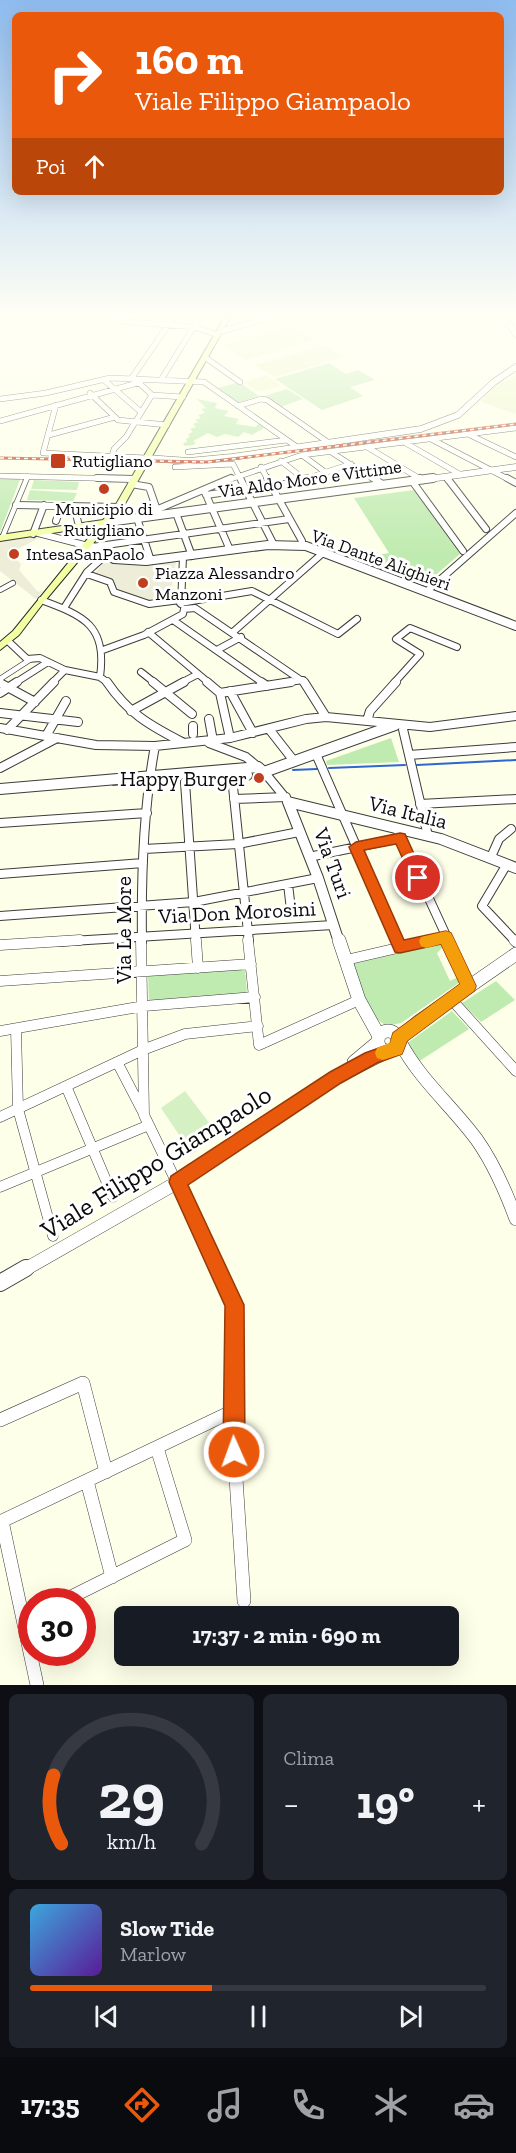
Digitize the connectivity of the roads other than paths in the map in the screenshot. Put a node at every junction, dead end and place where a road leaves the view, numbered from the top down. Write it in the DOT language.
graph roads {
  1 [pos="18,397"];
  2 [pos="86,397"];
  3 [pos="94,397"];
  4 [pos="124,397"];
  5 [pos="151,397"];
  6 [pos="177,397"];
  7 [pos="183,397"];
  8 [pos="225,397"];
  9 [pos="479,397"];
  10 [pos="0,399"];
  11 [pos="56,405"];
  12 [pos="238,406"];
  13 [pos="141,412"];
  14 [pos="115,417"];
  15 [pos="0,421"];
  16 [pos="135,422"];
  17 [pos="167,425"];
  18 [pos="516,428"];
  19 [pos="468,434"];
  20 [pos="49,435"];
  21 [pos="431,439"];
  22 [pos="287,440"];
  23 [pos="404,442"];
  24 [pos="329,443"];
  25 [pos="297,447"];
  26 [pos="367,447"];
  27 [pos="152,449"];
  28 [pos="188,452"];
  29 [pos="331,452"];
  30 [pos="302,455"];
  31 [pos="112,456"];
  32 [pos="516,457"];
  33 [pos="146,458"];
  34 [pos="281,461"];
  35 [pos="174,463"];
  36 [pos="351,464"];
  37 [pos="261,467"];
  38 [pos="516,467"];
  39 [pos="492,470"];
  40 [pos="325,472"];
  41 [pos="239,475"];
  42 [pos="460,475"];
  43 [pos="0,476"];
  44 [pos="28,477"];
  45 [pos="446,477"];
  46 [pos="304,479"];
  47 [pos="423,480"];
  48 [pos="412,481"];
  49 [pos="133,482"];
  50 [pos="516,483"];
  51 [pos="384,485"];
  52 [pos="271,486"];
  53 [pos="246,489"];
  54 [pos="205,492"];
  55 [pos="278,499"];
  56 [pos="253,502"];
  57 [pos="16,505"];
  58 [pos="44,505"];
  59 [pos="61,506"];
  60 [pos="74,506"];
  61 [pos="119,507"];
  62 [pos="212,508"];
  63 [pos="157,510"];
  64 [pos="176,513"];
  65 [pos="516,513"];
  66 [pos="137,518"];
  67 [pos="289,519"];
  68 [pos="56,521"];
  69 [pos="108,522"];
  70 [pos="263,522"];
  71 [pos="80,526"];
  72 [pos="221,528"];
  73 [pos="486,529"];
  74 [pos="35,533"];
  75 [pos="184,533"];
  76 [pos="1,538"];
  77 [pos="144,539"];
  78 [pos="274,545"];
  79 [pos="301,545"];
  80 [pos="89,546"];
  81 [pos="230,550"];
  82 [pos="462,550"];
  83 [pos="324,552"];
  84 [pos="106,555"];
  85 [pos="192,556"];
  86 [pos="183,557"];
  87 [pos="151,561"];
  88 [pos="87,574"];
  89 [pos="13,583"];
  90 [pos="0,590"];
  91 [pos="426,592"];
  92 [pos="41,600"];
  93 [pos="269,600"];
  94 [pos="181,604"];
  95 [pos="64,608"];
  96 [pos="357,619"];
  97 [pos="173,620"];
  98 [pos="516,626"];
  99 [pos="148,632"];
  100 [pos="233,632"];
  101 [pos="241,637"];
  102 [pos="4,644"];
  103 [pos="457,647"];
  104 [pos="103,650"];
  105 [pos="217,650"];
  106 [pos="31,659"];
  107 [pos="48,662"];
  108 [pos="65,670"];
  109 [pos="141,672"];
  110 [pos="198,674"];
  111 [pos="100,676"];
  112 [pos="303,680"];
  113 [pos="0,681"];
  114 [pos="267,686"];
  115 [pos="8,687"];
  116 [pos="165,692"];
  117 [pos="230,692"];
  118 [pos="0,693"];
  119 [pos="220,693"];
  120 [pos="66,701"];
  121 [pos="35,702"];
  122 [pos="131,711"];
  123 [pos="0,713"];
  124 [pos="192,714"];
  125 [pos="21,716"];
  126 [pos="516,716"];
  127 [pos="326,717"];
  128 [pos="55,719"];
  129 [pos="209,719"];
  130 [pos="367,721"];
  131 [pos="78,722"];
  132 [pos="398,725"];
  133 [pos="4,729"];
  134 [pos="269,729"];
  135 [pos="253,733"];
  136 [pos="46,736"];
  137 [pos="57,738"];
  138 [pos="230,738"];
  139 [pos="209,741"];
  140 [pos="185,744"];
  141 [pos="155,746"];
  142 [pos="516,747"];
  143 [pos="316,753"];
  144 [pos="409,755"];
  145 [pos="294,761"];
  146 [pos="0,768"];
  147 [pos="263,771"];
  148 [pos="232,777"];
  149 [pos="149,781"];
  150 [pos="185,782"];
  151 [pos="0,789"];
  152 [pos="0,795"];
  153 [pos="234,799"];
  154 [pos="287,799"];
  155 [pos="516,799"];
  156 [pos="420,804"];
  157 [pos="147,813"];
  158 [pos="342,815"];
  159 [pos="0,823"];
  160 [pos="511,829"];
  161 [pos="299,832"];
  162 [pos="398,833"];
  163 [pos="428,836"];
  164 [pos="238,844"];
  165 [pos="190,847"];
  166 [pos="356,847"];
  167 [pos="144,849"];
  168 [pos="309,857"];
  169 [pos="491,857"];
  170 [pos="143,863"];
  171 [pos="511,866"];
  172 [pos="0,874"];
  173 [pos="318,878"];
  174 [pos="288,884"];
  175 [pos="243,893"];
  176 [pos="194,902"];
  177 [pos="141,906"];
  178 [pos="291,909"];
  179 [pos="0,916"];
  180 [pos="333,925"];
  181 [pos="248,930"];
  182 [pos="196,932"];
  183 [pos="142,936"];
  184 [pos="446,937"];
  185 [pos="516,942"];
  186 [pos="0,945"];
  187 [pos="400,947"];
  188 [pos="516,954"];
  189 [pos="345,960"];
  190 [pos="251,964"];
  191 [pos="198,968"];
  192 [pos="143,972"];
  193 [pos="0,981"];
  194 [pos="469,986"];
  195 [pos="255,997"];
  196 [pos="451,999"];
  197 [pos="359,1000"];
  198 [pos="144,1006"];
  199 [pos="258,1026"];
  200 [pos="16,1029"];
  201 [pos="0,1031"];
  202 [pos="378,1039"];
  203 [pos="394,1043"];
  204 [pos="145,1049"];
  205 [pos="117,1062"];
  206 [pos="516,1071"];
  207 [pos="335,1078"];
  208 [pos="66,1086"];
  209 [pos="18,1109"];
  210 [pos="0,1117"];
  211 [pos="147,1120"];
  212 [pos="93,1149"];
  213 [pos="36,1172"];
  214 [pos="178,1182"];
  215 [pos="0,1187"];
  216 [pos="113,1197"];
  217 [pos="516,1219"];
  218 [pos="53,1236"];
  219 [pos="0,1284"];
  220 [pos="233,1411"];
  221 [pos="0,1420"];
  222 [pos="157,1448"];
  223 [pos="106,1472"];
  224 [pos="87,1481"];
  225 [pos="1,1521"];
  226 [pos="112,1577"];
  227 [pos="19,1588"];
  228 [pos="90,1588"];
  229 [pos="244,1601"];
  230 [pos="34,1666"];
  231 [pos="37,1685"];
  1 -- 10 [label="street"];
  2 -- 11 [label="street"];
  3 -- 14 [label="street"];
  4 -- 13 [label="street"];
  5 -- 13 [label="street"];
  6 -- 7 [label="street"];
  7 -- 17 [label="main road"];
  8 -- 12 [label="street"];
  9 -- 24 [label="street"];
  11 -- 15 [label="street"];
  11 -- 20 [label="street"];
  12 -- 22 [label="street"];
  12 -- 24 [label="street"];
  13 -- 16 [label="street"];
  14 -- 16 [label="street"];
  14 -- 20 [label="street"];
  16 -- 17 [label="street"];
  16 -- 31 [label="street"];
  17 -- 27 [label="main road"];
  18 -- 19 [label="street"];
  19 -- 21 [label="street"];
  19 -- 32 [label="street"];
  20 -- 31 [label="street"];
  21 -- 23 [label="street"];
  21 -- 39 [label="street"];
  22 -- 25 [label="street"];
  22 -- 28 [label="street"];
  23 -- 26 [label="street"];
  23 -- 42 [label="street"];
  24 -- 25 [label="street"];
  25 -- 35 [label="street"];
  26 -- 29 [label="street"];
  26 -- 47 [label="street"];
  27 -- 33 [label="main road"];
  27 -- 35 [label="street"];
  29 -- 30 [label="street"];
  29 -- 36 [label="street"];
  30 -- 34 [label="street"];
  30 -- 40 [label="street"];
  31 -- 33 [label="street"];
  33 -- 35 [label="street"];
  33 -- 49 [label="main road"];
  34 -- 37 [label="street"];
  34 -- 46 [label="street"];
  35 -- 41 [label="street"];
  36 -- 40 [label="street"];
  36 -- 51 [label="street"];
  37 -- 41 [label="street"];
  37 -- 52 [label="street"];
  38 -- 39 [label="street, Via Aldo Moro e Vittime"];
  39 -- 42 [label="street, Via Aldo Moro e Vittime"];
  39 -- 50 [label="street"];
  40 -- 46 [label="street"];
  41 -- 53 [label="street"];
  41 -- 54 [label="street"];
  42 -- 45 [label="street, Via Aldo Moro e Vittime"];
  43 -- 44 [label="street"];
  44 -- 49 [label="street"];
  44 -- 57 [label="street"];
  45 -- 47 [label="street, Via Aldo Moro e Vittime"];
  45 -- 73 [label="street"];
  46 -- 52 [label="street"];
  47 -- 48 [label="street, Via Aldo Moro e Vittime"];
  48 -- 51 [label="street, Via Aldo Moro e Vittime"];
  48 -- 82 [label="street"];
  49 -- 61 [label="main road"];
  49 -- 63 [label="street"];
  51 -- 55 [label="street, Via Aldo Moro e Vittime"];
  52 -- 53 [label="street"];
  52 -- 55 [label="street"];
  53 -- 54 [label="street"];
  53 -- 56 [label="street"];
  54 -- 62 [label="street"];
  54 -- 63 [label="street"];
  55 -- 56 [label="street, Via Aldo Moro e Vittime"];
  55 -- 67 [label="street"];
  56 -- 62 [label="street, Via Aldo Moro e Vittime"];
  56 -- 70 [label="street"];
  57 -- 58 [label="street"];
  57 -- 76 [label="street"];
  58 -- 59 [label="street"];
  58 -- 74 [label="street"];
  59 -- 60 [label="street"];
  59 -- 68 [label="street"];
  60 -- 61 [label="street"];
  60 -- 71 [label="street"];
  61 -- 69 [label="main road"];
  62 -- 64 [label="street, Via Aldo Moro e Vittime"];
  62 -- 72 [label="street"];
  63 -- 66 [label="street"];
  64 -- 66 [label="street, Via Aldo Moro e Vittime"];
  64 -- 75 [label="street"];
  65 -- 91 [label="street"];
  66 -- 69 [label="street, Via Aldo Moro e Vittime"];
  66 -- 77 [label="street"];
  67 -- 70 [label="street"];
  67 -- 79 [label="street"];
  69 -- 71 [label="main road"];
  69 -- 80 [label="main road"];
  70 -- 72 [label="street"];
  70 -- 78 [label="street"];
  71 -- 74 [label="main road"];
  72 -- 75 [label="street"];
  72 -- 81 [label="street"];
  74 -- 76 [label="main road"];
  74 -- 80 [label="street"];
  75 -- 77 [label="street"];
  75 -- 85 [label="street"];
  77 -- 80 [label="street"];
  77 -- 87 [label="street"];
  78 -- 79 [label="street, Via Dante Alighieri"];
  78 -- 81 [label="street, Via Dante Alighieri"];
  79 -- 83 [label="street, Via Dante Alighieri"];
  80 -- 84 [label="street, Via Dante Alighieri"];
  80 -- 92 [label="main road"];
  81 -- 85 [label="street, Via Dante Alighieri"];
  83 -- 91 [label="street, Via Dante Alighieri"];
  83 -- 93 [label="street"];
  84 -- 87 [label="street, Via Dante Alighieri"];
  84 -- 88 [label="street"];
  85 -- 86 [label="street, Via Dante Alighieri"];
  86 -- 87 [label="street, Via Dante Alighieri"];
  86 -- 94 [label="street"];
  88 -- 94 [label="street"];
  88 -- 95 [label="street"];
  89 -- 90 [label="street"];
  91 -- 98 [label="street, Via Dante Alighieri"];
  92 -- 95 [label="street"];
  92 -- 102 [label="main road"];
  93 -- 94 [label="street"];
  93 -- 96 [label="street"];
  93 -- 100 [label="street"];
  94 -- 97 [label="street"];
  94 -- 100 [label="street"];
  95 -- 104 [label="street"];
  97 -- 99 [label="street"];
  97 -- 105 [label="street"];
  99 -- 104 [label="street"];
  99 -- 110 [label="street"];
  100 -- 101 [label="street"];
  101 -- 105 [label="street"];
  101 -- 112 [label="street"];
  102 -- 106 [label="street"];
  103 -- 130 [label="street"];
  104 -- 111 [label="street"];
  105 -- 114 [label="street"];
  106 -- 107 [label="street"];
  106 -- 113 [label="street"];
  107 -- 108 [label="street"];
  107 -- 115 [label="street"];
  108 -- 111 [label="street"];
  108 -- 121 [label="street"];
  109 -- 116 [label="street"];
  110 -- 116 [label="street"];
  110 -- 119 [label="street"];
  111 -- 122 [label="street"];
  112 -- 114 [label="street"];
  112 -- 127 [label="street"];
  113 -- 115 [label="street"];
  114 -- 117 [label="street"];
  115 -- 118 [label="street"];
  115 -- 121 [label="street"];
  116 -- 122 [label="street"];
  116 -- 124 [label="street"];
  117 -- 119 [label="street"];
  117 -- 135 [label="street"];
  119 -- 138 [label="street"];
  120 -- 128 [label="street"];
  121 -- 125 [label="street"];
  122 -- 140 [label="street"];
  123 -- 125 [label="street"];
  125 -- 128 [label="street"];
  125 -- 133 [label="street"];
  126 -- 132 [label="street"];
  127 -- 130 [label="street"];
  127 -- 134 [label="street"];
  128 -- 131 [label="street"];
  128 -- 136 [label="street"];
  129 -- 139 [label="street"];
  130 -- 132 [label="street"];
  132 -- 143 [label="street"];
  132 -- 144 [label="street"];
  133 -- 136 [label="street"];
  134 -- 135 [label="street"];
  134 -- 145 [label="street"];
  135 -- 138 [label="street"];
  136 -- 137 [label="street"];
  137 -- 141 [label="street"];
  137 -- 146 [label="street"];
  138 -- 139 [label="street"];
  139 -- 140 [label="street"];
  139 -- 147 [label="street, Via Turi"];
  140 -- 141 [label="street"];
  141 -- 149 [label="street, Via Le More"];
  142 -- 144 [label="street"];
  143 -- 145 [label="street"];
  143 -- 158 [label="street"];
  144 -- 156 [label="street"];
  145 -- 147 [label="street"];
  147 -- 148 [label="street"];
  147 -- 149 [label="street"];
  147 -- 154 [label="street, Via Turi"];
  148 -- 150 [label="street"];
  148 -- 153 [label="street"];
  149 -- 150 [label="street"];
  149 -- 151 [label="street"];
  149 -- 152 [label="street"];
  149 -- 157 [label="street, Via Le More"];
  150 -- 165 [label="street"];
  153 -- 154 [label="street"];
  153 -- 164 [label="street"];
  154 -- 158 [label="street, Via Italia"];
  154 -- 161 [label="street, Via Turi"];
  155 -- 156 [label="street"];
  156 -- 163 [label="street"];
  157 -- 159 [label="street"];
  157 -- 167 [label="street, Via Le More"];
  158 -- 162 [label="street, Via Italia"];
  158 -- 166 [label="street"];
  160 -- 169 [label="street"];
  161 -- 164 [label="street"];
  161 -- 168 [label="street, Via Turi"];
  162 -- 163 [label="street, Via Italia"];
  162 -- 166 [label="street"];
  162 -- 184 [label="street"];
  163 -- 169 [label="street, Via Italia"];
  164 -- 165 [label="street"];
  164 -- 175 [label="street"];
  165 -- 167 [label="street"];
  165 -- 176 [label="street"];
  166 -- 168 [label="street"];
  166 -- 187 [label="street"];
  167 -- 170 [label="street, Via Le More"];
  168 -- 173 [label="street, Via Turi"];
  169 -- 171 [label="street, Via Italia"];
  170 -- 172 [label="street"];
  170 -- 177 [label="street, Via Le More"];
  171 -- 185 [label="street"];
  173 -- 174 [label="street"];
  173 -- 180 [label="street, Via Turi"];
  174 -- 175 [label="street"];
  174 -- 178 [label="street"];
  175 -- 176 [label="street"];
  175 -- 181 [label="street"];
  176 -- 177 [label="street"];
  176 -- 182 [label="street"];
  177 -- 179 [label="street"];
  177 -- 183 [label="street, Via Le More"];
  180 -- 181 [label="street, Via Don Morosini"];
  180 -- 189 [label="street, Via Turi"];
  181 -- 182 [label="street, Via Don Morosini"];
  181 -- 190 [label="street"];
  182 -- 183 [label="street, Via Don Morosini"];
  182 -- 191 [label="street"];
  183 -- 186 [label="street, Via Don Morosini"];
  183 -- 192 [label="street, Via Le More"];
  184 -- 187 [label="street"];
  184 -- 194 [label="street"];
  187 -- 189 [label="street"];
  188 -- 194 [label="street"];
  189 -- 197 [label="street, Via Turi"];
  190 -- 191 [label="street"];
  190 -- 195 [label="street"];
  191 -- 192 [label="street"];
  192 -- 193 [label="street"];
  192 -- 198 [label="street, Via Le More"];
  194 -- 196 [label="street"];
  195 -- 198 [label="street"];
  195 -- 199 [label="street"];
  196 -- 203 [label="street"];
  196 -- 206 [label="street"];
  197 -- 199 [label="street"];
  197 -- 202 [label="street, Via Turi"];
  198 -- 200 [label="street"];
  198 -- 204 [label="street, Via Le More"];
  199 -- 204 [label="street"];
  200 -- 201 [label="street"];
  200 -- 209 [label="street"];
  202 -- 203 [label="street, Via Turi"];
  202 -- 203 [label="street"];
  202 -- 207 [label="street, Viale Filippo Giampaolo"];
  203 -- 207 [label="street, Viale Filippo Giampaolo"];
  203 -- 217 [label="street, Via Turi"];
  204 -- 205 [label="street"];
  204 -- 211 [label="street, Via Le More"];
  205 -- 208 [label="street"];
  205 -- 211 [label="street, Via Le More"];
  207 -- 214 [label="street, Viale Filippo Giampaolo"];
  208 -- 209 [label="street"];
  208 -- 212 [label="street"];
  209 -- 210 [label="street"];
  209 -- 213 [label="street"];
  211 -- 212 [label="street"];
  211 -- 214 [label="street, Via Le More"];
  212 -- 213 [label="street"];
  212 -- 216 [label="street"];
  213 -- 215 [label="street"];
  213 -- 218 [label="street"];
  214 -- 219 [label="street, Viale Filippo Giampaolo"];
  214 -- 220 [label="street, Via Le More"];
  220 -- 222 [label="street"];
  220 -- 229 [label="street, Via Le More"];
  221 -- 223 [label="street"];
  222 -- 223 [label="street"];
  222 -- 226 [label="street"];
  223 -- 224 [label="street"];
  224 -- 225 [label="street"];
  224 -- 226 [label="street"];
  225 -- 227 [label="street"];
  226 -- 228 [label="street"];
  230 -- 231 [label="street"];
}
